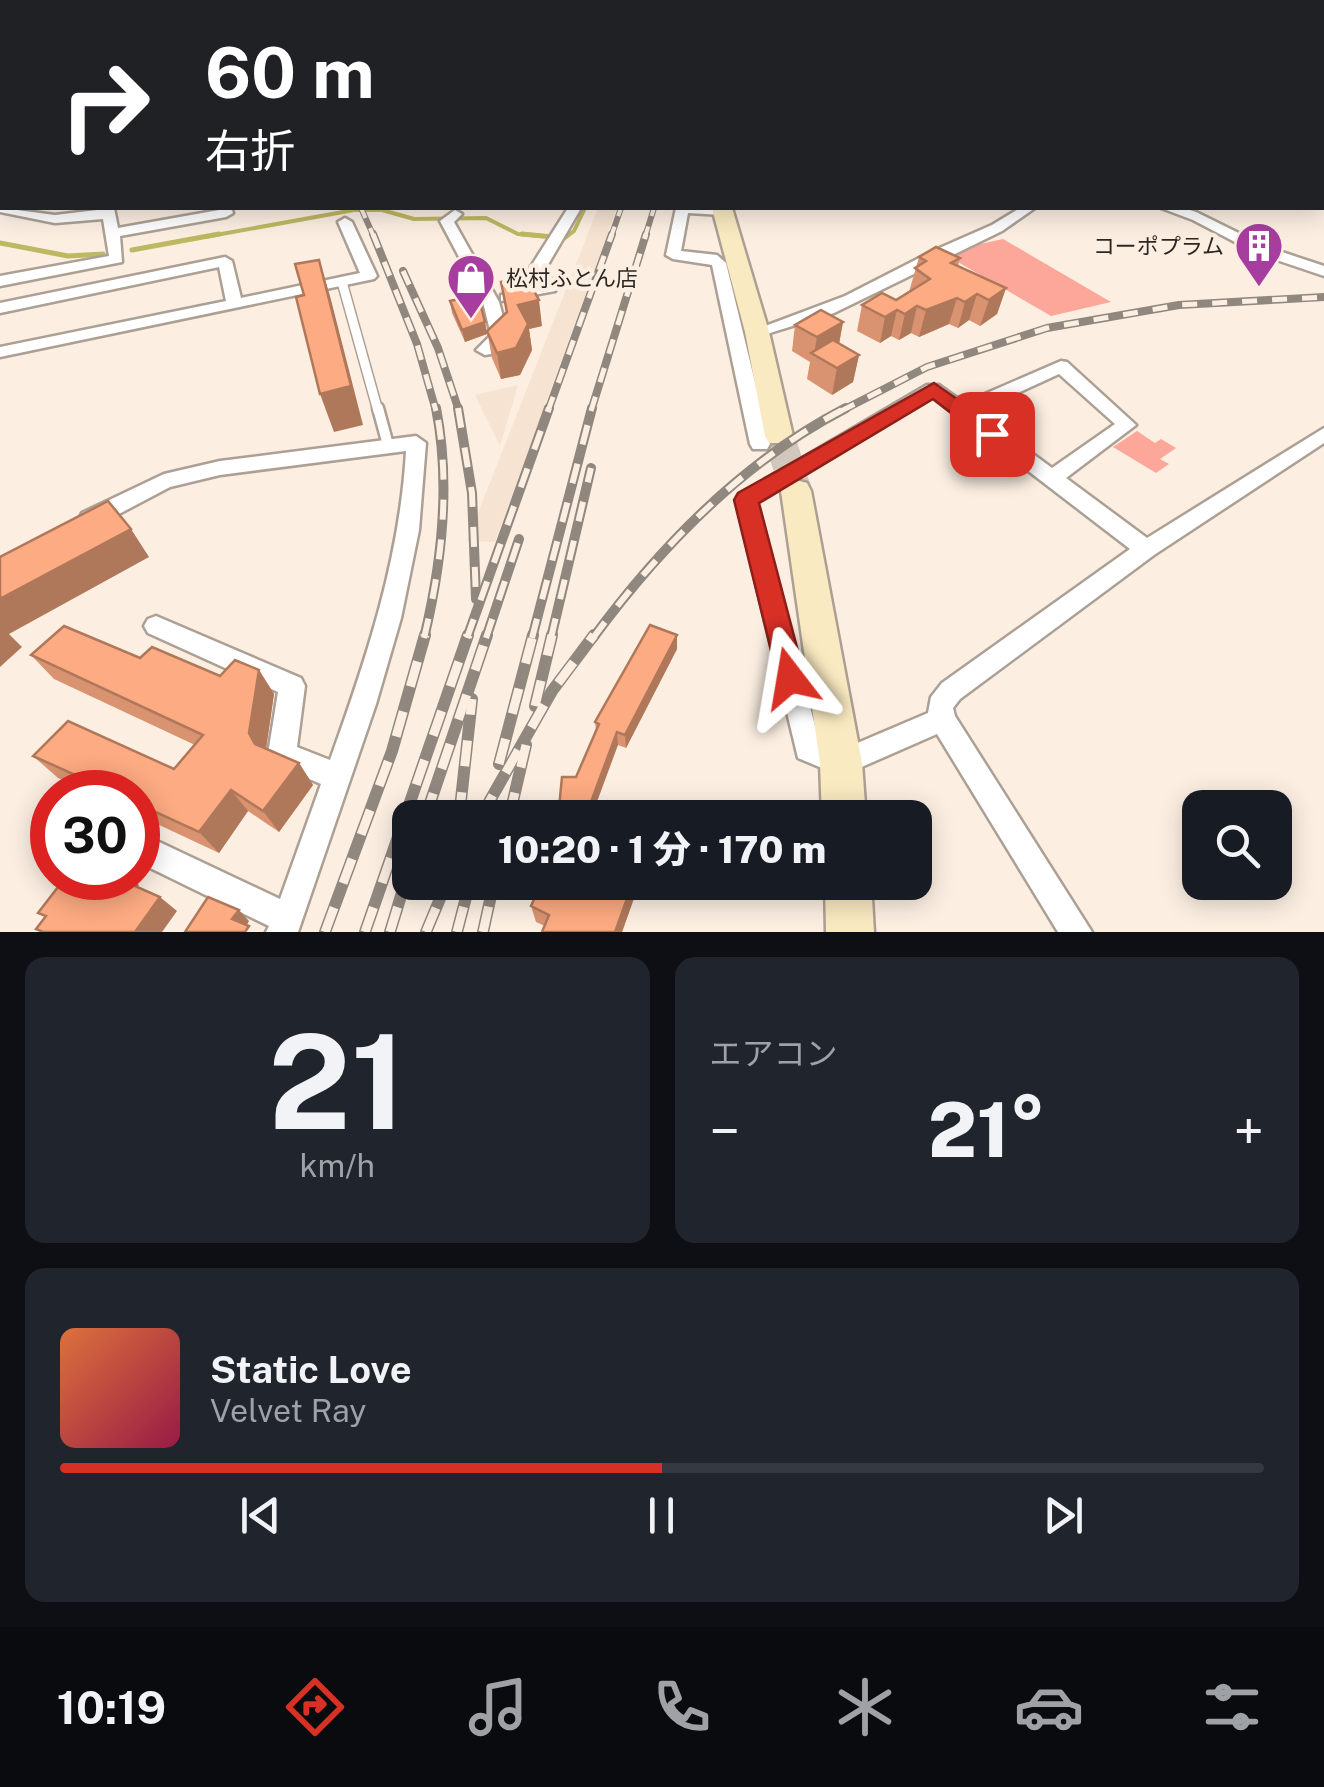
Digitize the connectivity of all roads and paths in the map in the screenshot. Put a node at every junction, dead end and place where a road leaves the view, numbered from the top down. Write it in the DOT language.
graph roads {
  1 [pos="10,210"];
  2 [pos="225,210"];
  3 [pos="573,210"];
  4 [pos="682,210"];
  5 [pos="723,210"];
  6 [pos="1026,210"];
  7 [pos="1192,210"];
  8 [pos="108,211"];
  9 [pos="451,218"];
  10 [pos="345,222"];
  11 [pos="112,234"];
  12 [pos="0,268"];
  13 [pos="1324,271"];
  14 [pos="39,274"];
  15 [pos="0,281"];
  16 [pos="342,282"];
  17 [pos="491,302"];
  18 [pos="235,304"];
  19 [pos="0,308"];
  20 [pos="757,332"];
  21 [pos="484,350"];
  22 [pos="0,352"];
  23 [pos="963,412"];
  24 [pos="1324,434"];
  25 [pos="770,440"];
  26 [pos="388,445"];
  27 [pos="1052,478"];
  28 [pos="796,491"];
  29 [pos="62,534"];
  30 [pos="1146,549"];
  31 [pos="156,626"];
  32 [pos="942,719"];
  33 [pos="841,763"];
  34 [pos="337,777"];
  35 [pos="843,800"];
  36 [pos="160,859"];
  37 [pos="849,900"];
  38 [pos="284,925"];
  39 [pos="850,932"];
  40 [pos="1076,932"];
  1 -- 8 [label="street"];
  2 -- 11 [label="street"];
  3 -- 17 [label="street"];
  4 -- 25 [label="street"];
  5 -- 20 [label="street"];
  6 -- 20 [label="street"];
  7 -- 13 [label="street"];
  8 -- 11 [label="street"];
  9 -- 17 [label="street"];
  10 -- 16 [label="street"];
  11 -- 14 [label="street"];
  12 -- 14 [label="street"];
  14 -- 15 [label="street"];
  16 -- 18 [label="street"];
  16 -- 26 [label="lane"];
  17 -- 21 [label="street"];
  18 -- 19 [label="street"];
  18 -- 22 [label="street"];
  20 -- 25 [label="street"];
  23 -- 27 [label="street"];
  23 -- 27 [label="street"];
  23 -- 33 [label="street"];
  24 -- 30 [label="street"];
  26 -- 29 [label="street"];
  26 -- 34 [label="street"];
  27 -- 30 [label="street"];
  28 -- 33 [label="street"];
  30 -- 32 [label="street"];
  31 -- 34 [label="street"];
  32 -- 33 [label="street"];
  32 -- 40 [label="street"];
  33 -- 35 [label="street"];
  34 -- 38 [label="street"];
  36 -- 38 [label="street"];
  37 -- 39 [label="street"];
}
